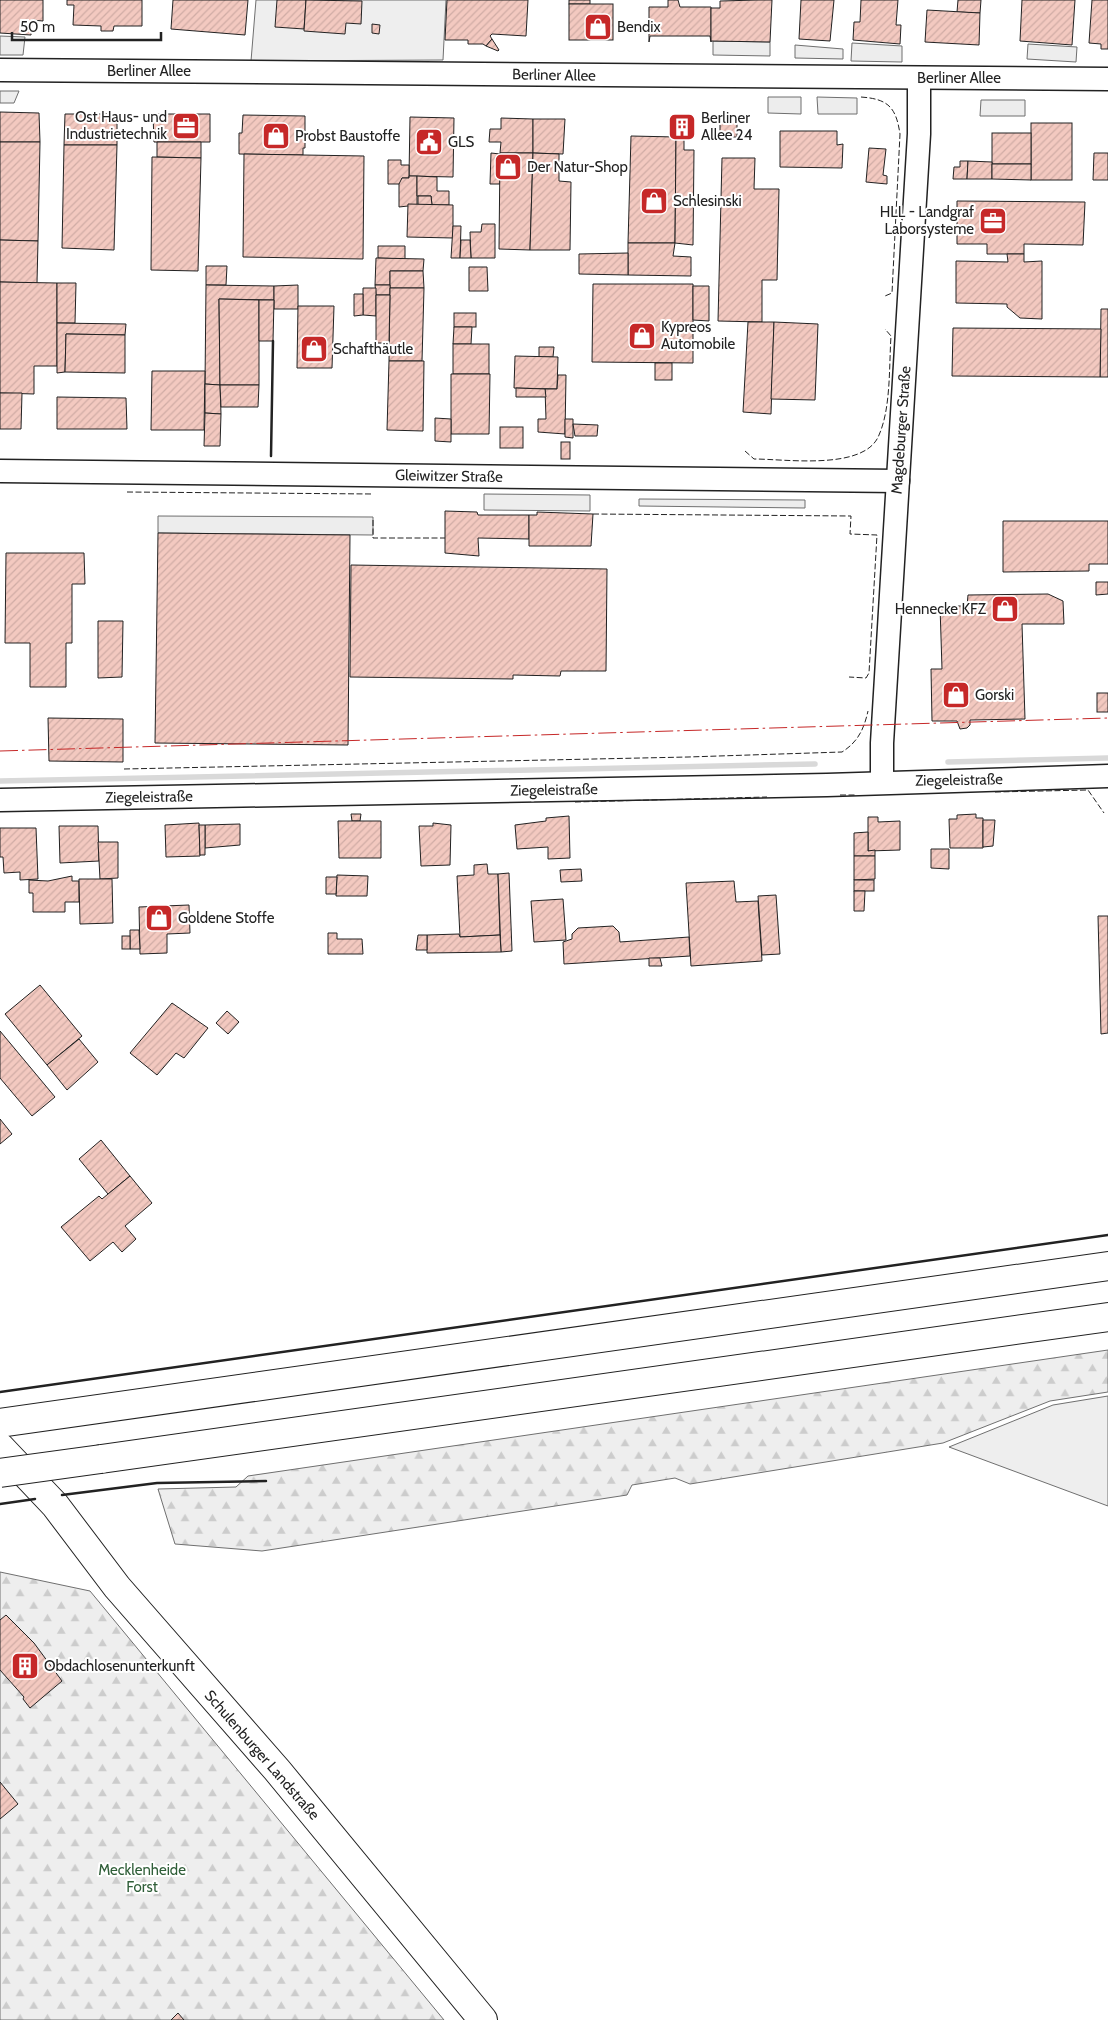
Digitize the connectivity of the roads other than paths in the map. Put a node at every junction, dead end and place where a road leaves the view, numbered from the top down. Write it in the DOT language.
graph roads {
  1 [pos="0,70"];
  2 [pos="919,78"];
  3 [pos="1108,79"];
  4 [pos="0,471"];
  5 [pos="898,481"];
  6 [pos="1108,776"];
  7 [pos="882,782"];
  8 [pos="0,800"];
  9 [pos="1108,1266"];
  10 [pos="1108,1317"];
  11 [pos="0,1423"];
  12 [pos="0,1447"];
  13 [pos="0,1473"];
  14 [pos="483,2020"];
  1 -- 2 [label="street, Berliner Allee"];
  2 -- 3 [label="street, Berliner Allee"];
  2 -- 5 [label="street, Magdeburger Straße"];
  4 -- 5 [label="street, Gleiwitzer Straße"];
  5 -- 7 [label="street, Magdeburger Straße"];
  6 -- 7 [label="street, Ziegeleistraße"];
  7 -- 8 [label="street, Ziegeleistraße"];
  9 -- 11 [label="main road"];
  10 -- 13 [label="main road, bridge"];
  12 -- 14 [label="main road, Schulenburger Landstraße"];
}
